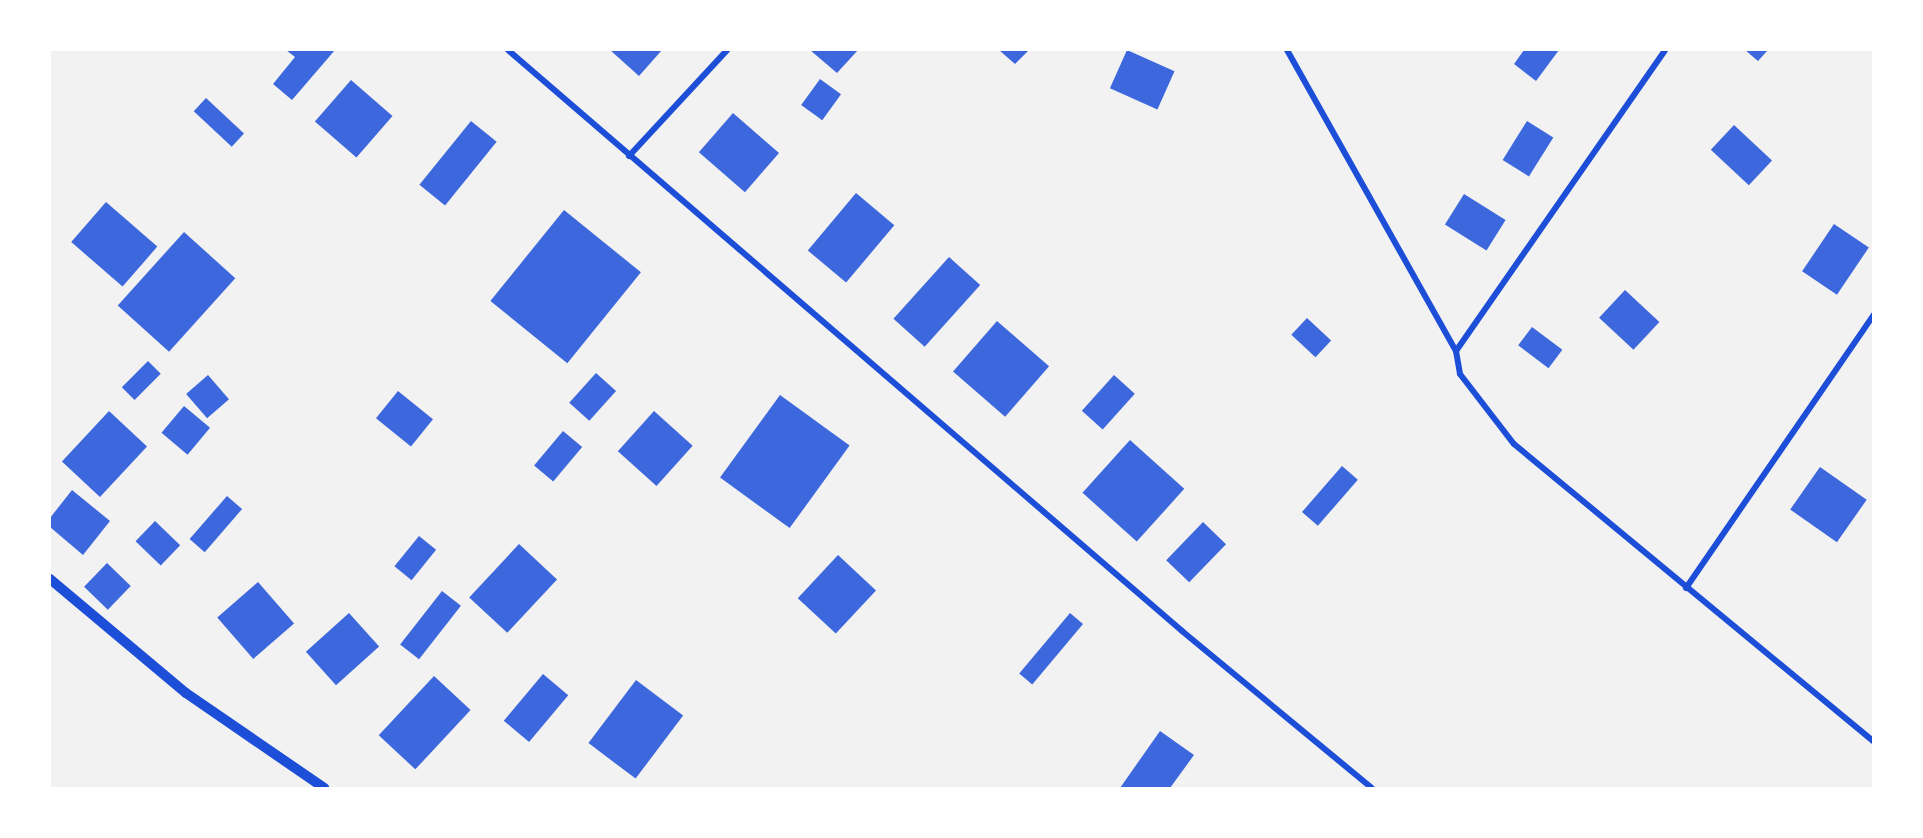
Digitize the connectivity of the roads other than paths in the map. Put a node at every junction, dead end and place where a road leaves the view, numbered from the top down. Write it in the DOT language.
graph roads {
  1 [pos="508,50"];
  2 [pos="727,50"];
  3 [pos="1287,50"];
  4 [pos="1665,50"];
  5 [pos="629,156"];
  6 [pos="1874,314"];
  7 [pos="1456,351"];
  8 [pos="50,579"];
  9 [pos="1686,588"];
  10 [pos="1874,741"];
  11 [pos="324,789"];
  12 [pos="1372,789"];
  1 -- 5 [label="street"];
  2 -- 5 [label="street"];
  3 -- 7 [label="street"];
  4 -- 7 [label="street"];
  5 -- 12 [label="street"];
  6 -- 9 [label="street"];
  7 -- 9 [label="street"];
  8 -- 11 [label="street"];
  9 -- 10 [label="street"];
}
